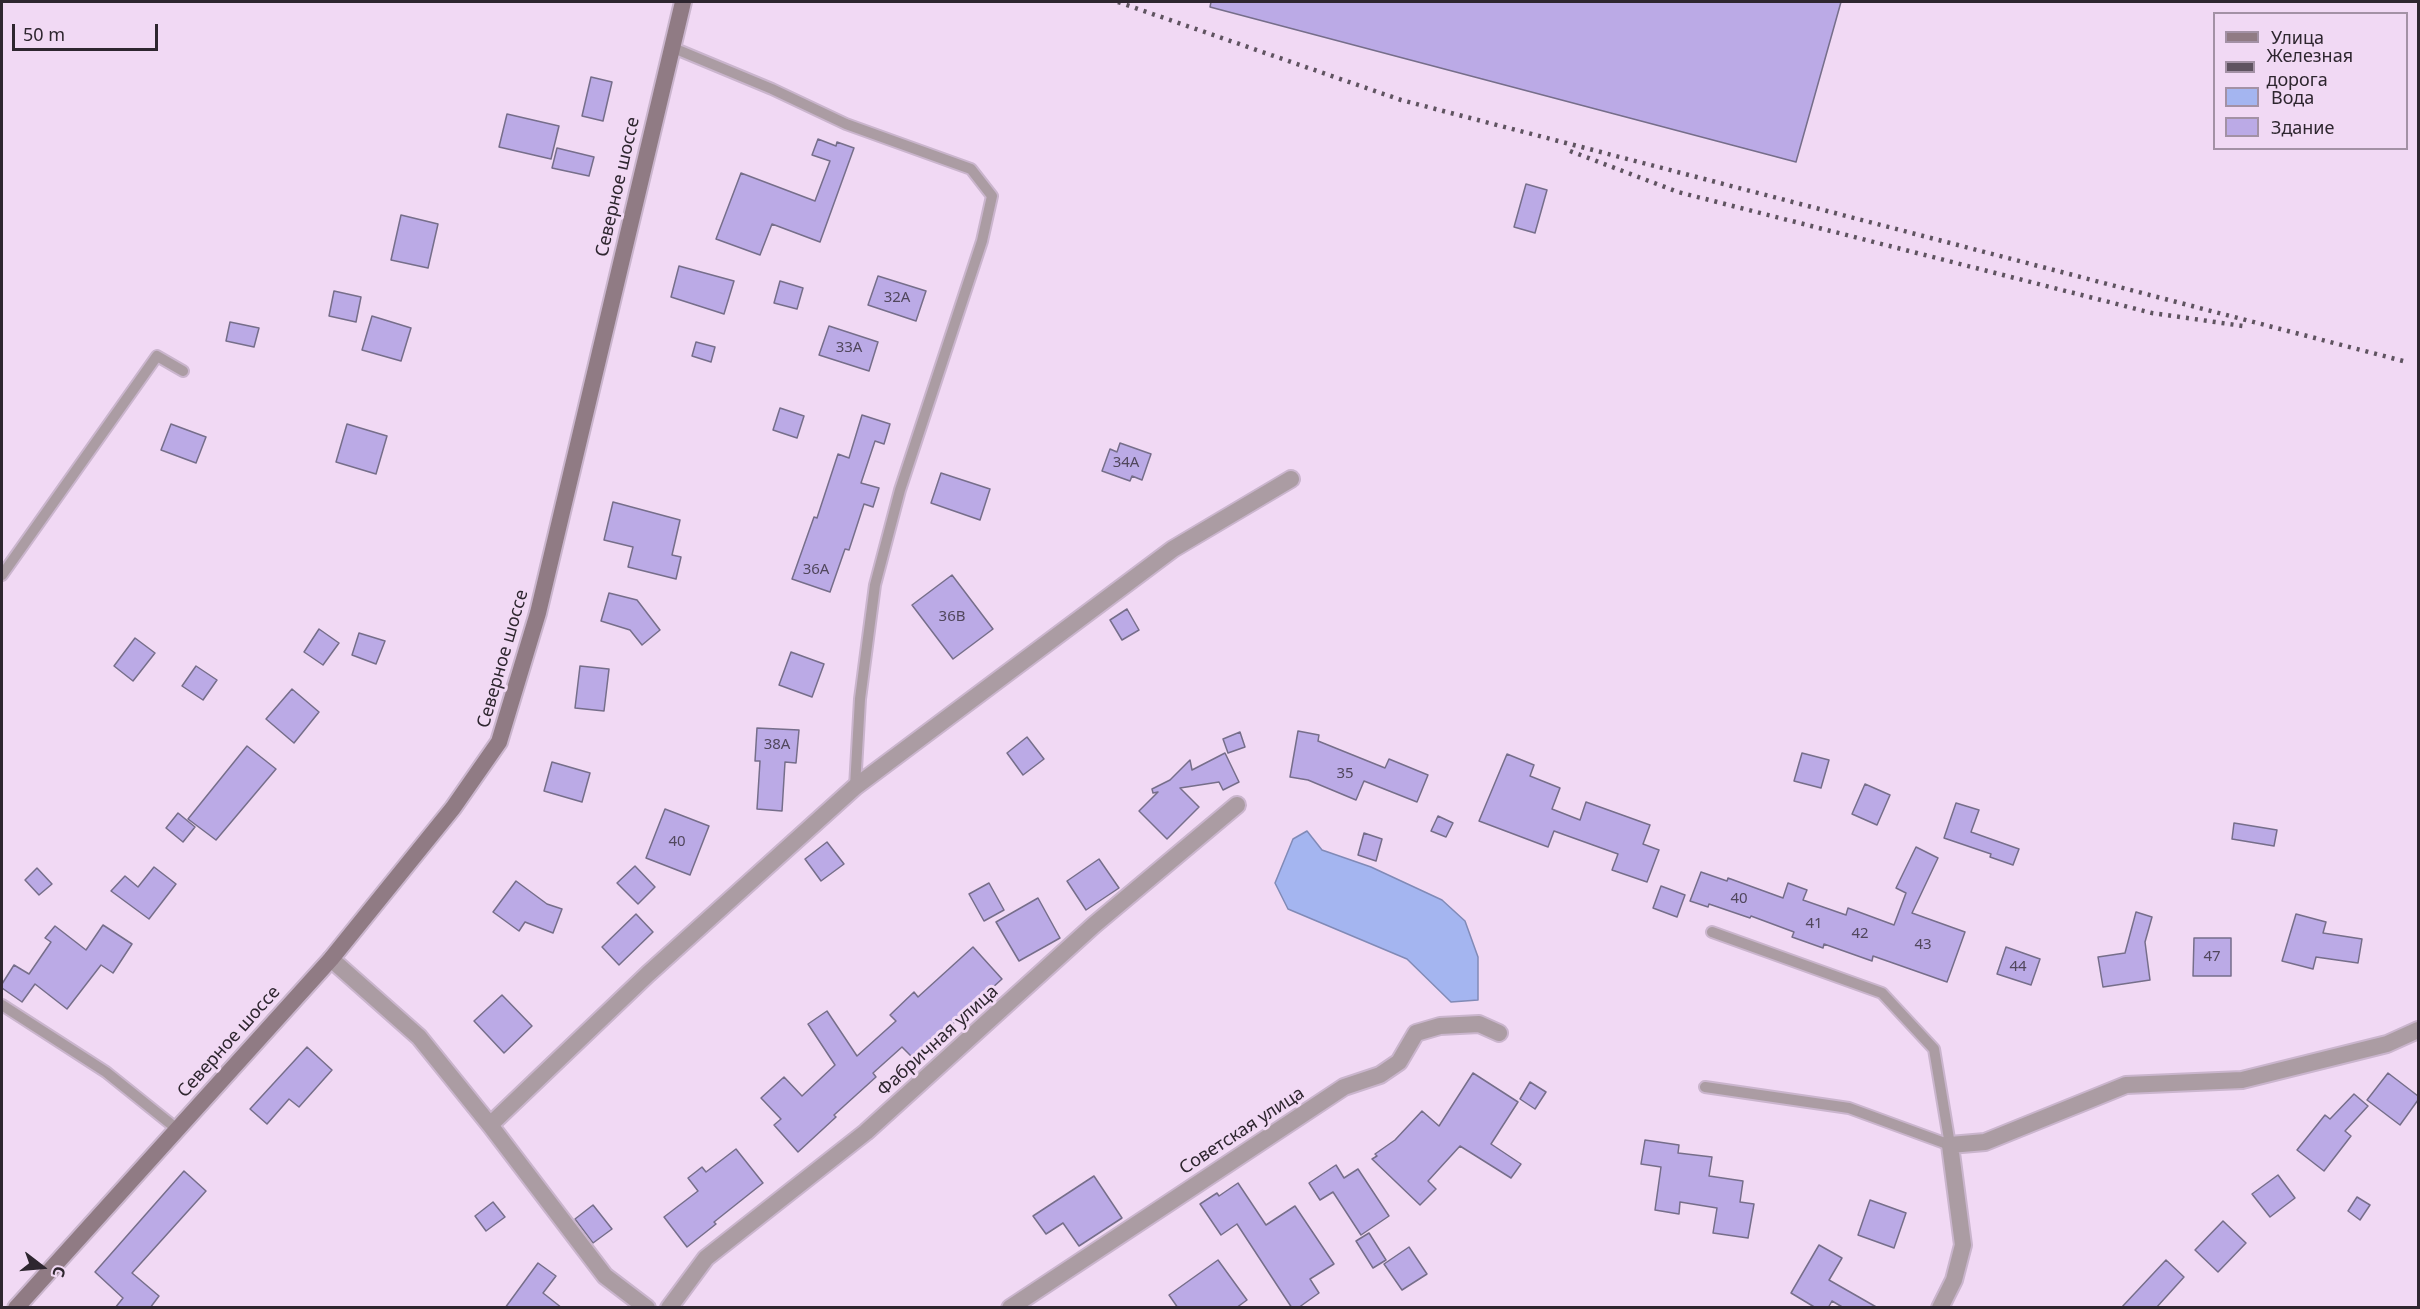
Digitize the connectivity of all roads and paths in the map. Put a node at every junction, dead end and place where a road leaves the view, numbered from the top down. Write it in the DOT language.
graph roads {
  1 [pos="683,2"];
  2 [pos="671,47"];
  3 [pos="183,371"];
  4 [pos="1292,479"];
  5 [pos="2,575"];
  6 [pos="855,787"];
  7 [pos="1237,806"];
  8 [pos="1712,932"];
  9 [pos="331,959"];
  10 [pos="2,1005"];
  11 [pos="2418,1030"];
  12 [pos="1499,1032"];
  13 [pos="1705,1087"];
  14 [pos="490,1125"];
  15 [pos="177,1129"];
  16 [pos="1950,1145"];
  17 [pos="16,1308"];
  18 [pos="647,1308"];
  19 [pos="669,1308"];
  20 [pos="1010,1308"];
  21 [pos="1940,1308"];
  1 -- 2 [label="main road, Северное шоссе"];
  2 -- 6 [label="lane"];
  2 -- 9 [label="main road, Северное шоссе"];
  3 -- 5 [label="lane"];
  4 -- 6 [label="street"];
  6 -- 14 [label="street"];
  7 -- 19 [label="street, Фабричная улица"];
  8 -- 16 [label="lane"];
  9 -- 14 [label="street"];
  9 -- 15 [label="main road, Северное шоссе"];
  10 -- 15 [label="lane"];
  11 -- 16 [label="street"];
  12 -- 20 [label="street, Советская улица"];
  13 -- 16 [label="lane"];
  14 -- 18 [label="street"];
  15 -- 17 [label="main road, Северное шоссе"];
  16 -- 21 [label="street"];
}
